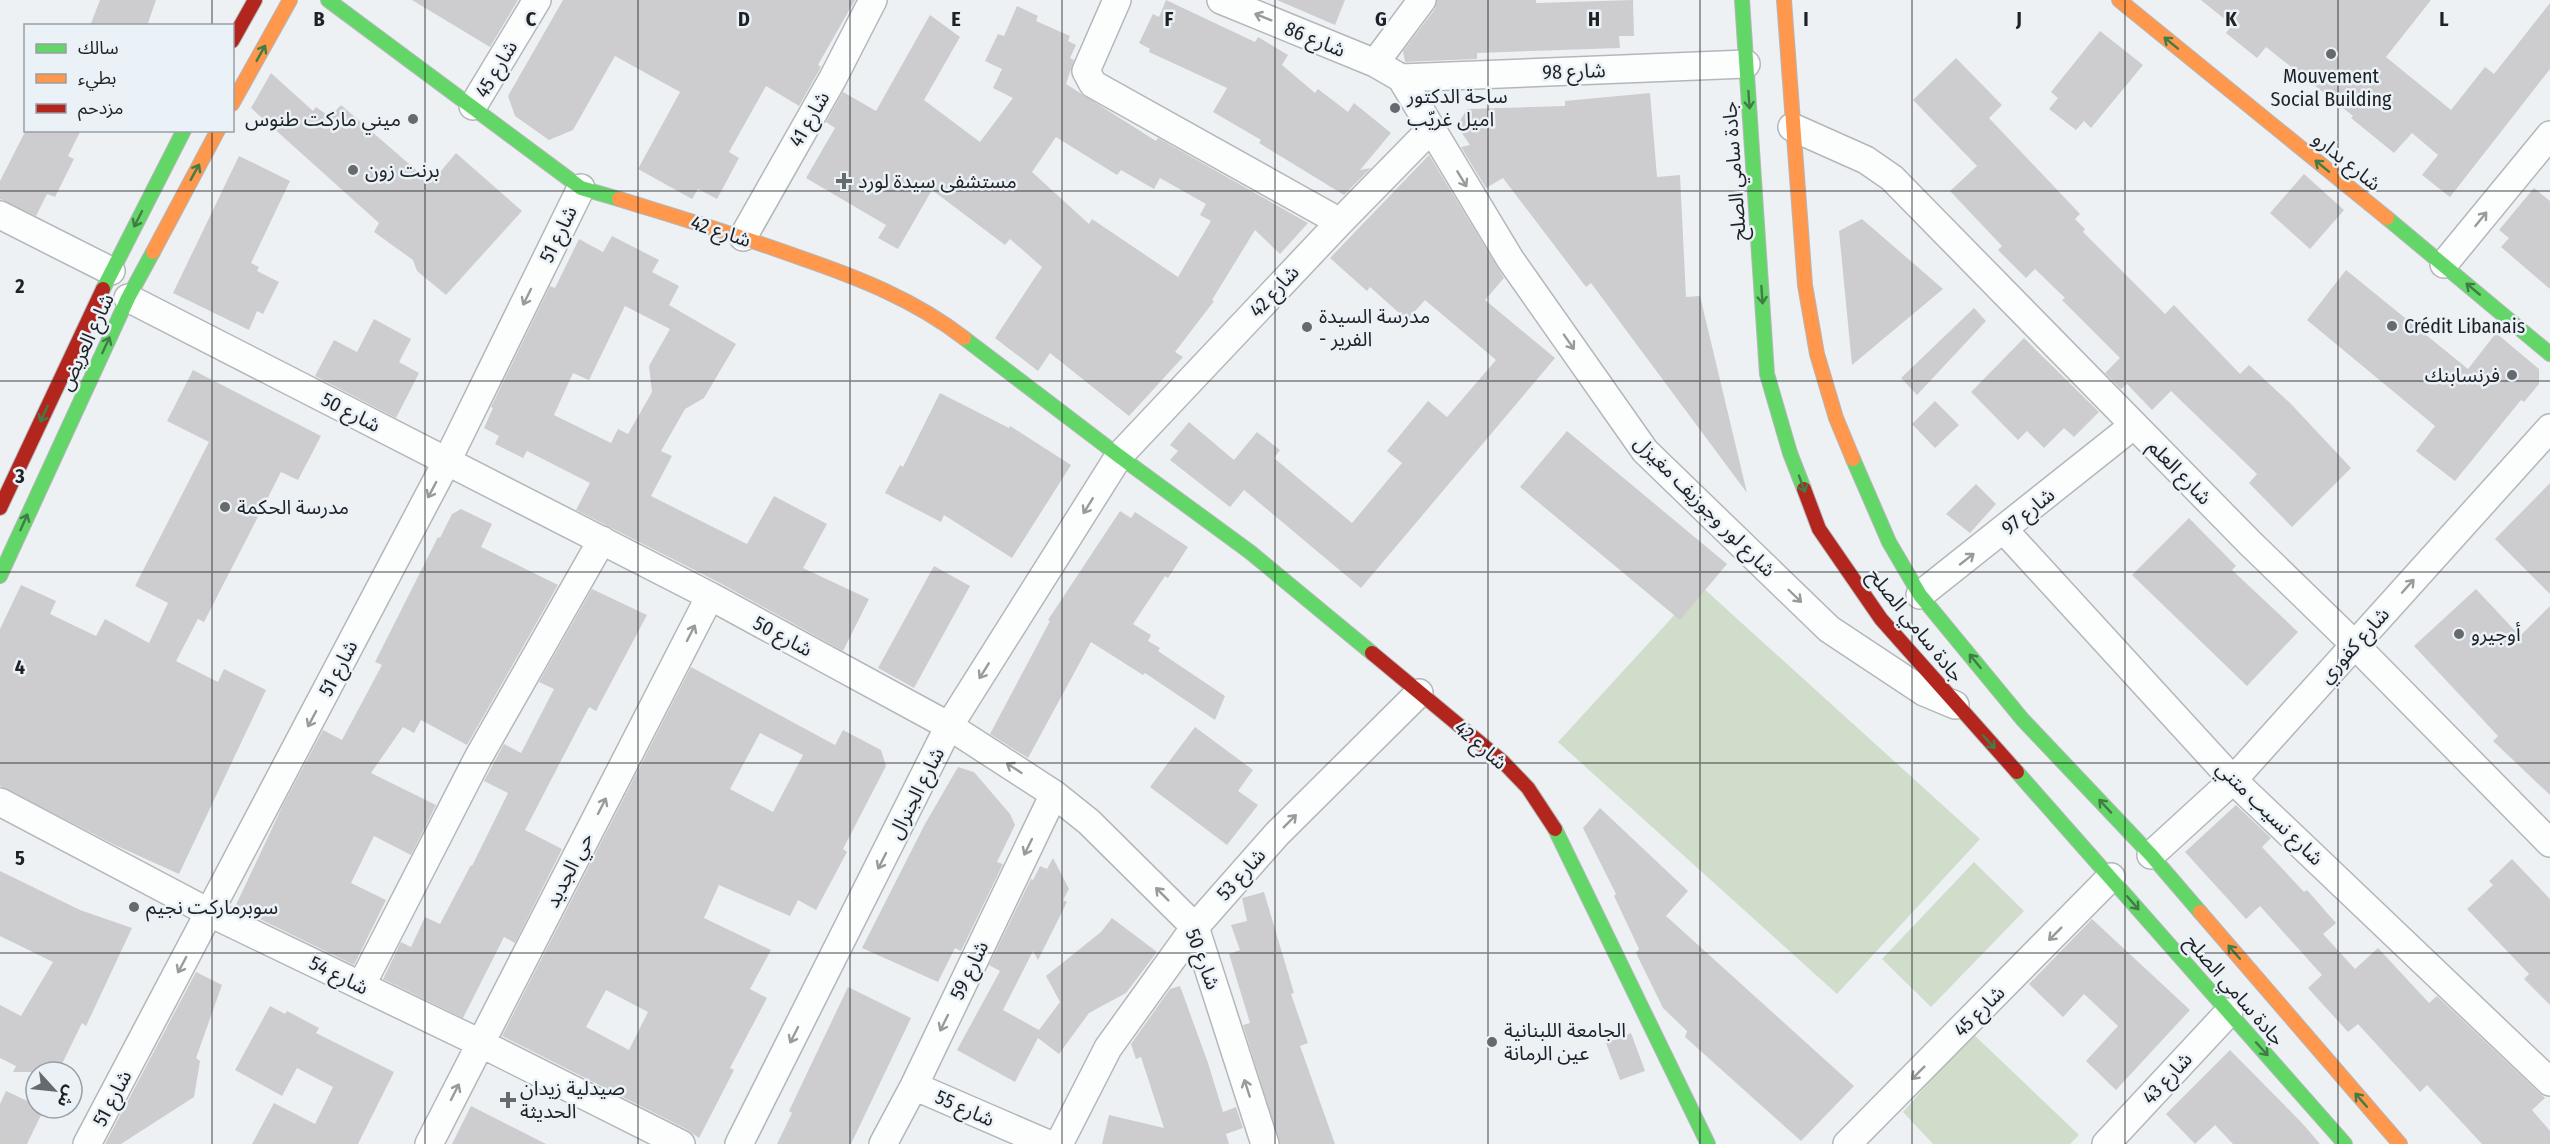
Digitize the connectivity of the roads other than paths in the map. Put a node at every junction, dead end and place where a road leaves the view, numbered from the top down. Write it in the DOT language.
graph roads {
  1 [pos="255,0"];
  2 [pos="290,0"];
  3 [pos="328,0"];
  4 [pos="537,0"];
  5 [pos="873,0"];
  6 [pos="1117,0"];
  7 [pos="1221,0"];
  8 [pos="1422,0"];
  9 [pos="1742,0"];
  10 [pos="1784,0"];
  11 [pos="2119,0"];
  12 [pos="234,37"];
  13 [pos="1375,63"];
  14 [pos="1746,64"];
  15 [pos="1401,78"];
  16 [pos="234,100"];
  17 [pos="473,106"];
  18 [pos="1792,127"];
  19 [pos="1431,129"];
  20 [pos="183,132"];
  21 [pos="217,132"];
  22 [pos="2550,135"];
  23 [pos="581,188"];
  24 [pos="0,215"];
  25 [pos="1340,222"];
  26 [pos="743,237"];
  27 [pos="2444,264"];
  28 [pos="111,271"];
  29 [pos="128,298"];
  30 [pos="2550,354"];
  31 [pos="2134,425"];
  32 [pos="2550,428"];
  33 [pos="1119,456"];
  34 [pos="447,461"];
  35 [pos="0,508"];
  36 [pos="2004,530"];
  37 [pos="602,540"];
  38 [pos="0,576"];
  39 [pos="1920,595"];
  40 [pos="710,596"];
  41 [pos="2355,645"];
  42 [pos="1419,693"];
  43 [pos="1957,706"];
  44 [pos="949,726"];
  45 [pos="2233,780"];
  46 [pos="1054,794"];
  47 [pos="0,802"];
  48 [pos="2550,843"];
  49 [pos="2151,855"];
  50 [pos="2111,877"];
  51 [pos="210,913"];
  52 [pos="1194,927"];
  53 [pos="361,986"];
  54 [pos="2229,1012"];
  55 [pos="480,1043"];
  56 [pos="2550,1082"];
  57 [pos="914,1086"];
  58 [pos="87,1144"];
  59 [pos="429,1144"];
  60 [pos="681,1144"];
  61 [pos="740,1144"];
  62 [pos="883,1144"];
  63 [pos="1048,1144"];
  64 [pos="1059,1144"];
  65 [pos="1265,1144"];
  66 [pos="1708,1144"];
  67 [pos="1847,1144"];
  68 [pos="2106,1144"];
  69 [pos="2345,1144"];
  70 [pos="2400,1144"];
  1 -- 12 [label="main road"];
  16 -- 2 [label="main road, one-way"];
  3 -- 17 [label="main road, شارع 42"];
  4 -- 17 [label="street, شارع 45"];
  5 -- 26 [label="street, شارع 41"];
  6 -- 25 [label="street"];
  13 -- 7 [label="street, شارع 86, one-way"];
  8 -- 13 [label="street"];
  9 -- 14 [label="main road, جادة سامي الصلح"];
  10 -- 18 [label="main road, جادة سامي الصلح"];
  27 -- 11 [label="main road, شارع بدارو, one-way"];
  13 -- 15 [label="street, شارع 86"];
  14 -- 15 [label="street, شارع 98"];
  14 -- 43 [label="main road, جادة سامي الصلح, one-way"];
  15 -- 19 [label="street, شارع لور وجوزيف مغيزل"];
  17 -- 23 [label="main road, شارع 42"];
  18 -- 31 [label="street, شارع العلم"];
  18 -- 39 [label="main road, جادة سامي الصلح"];
  19 -- 25 [label="street, شارع 42"];
  19 -- 43 [label="street, شارع لور وجوزيف مغيزل, one-way"];
  20 -- 28 [label="main road, شارع العريض, one-way"];
  29 -- 21 [label="main road, شارع العريض, one-way"];
  27 -- 22 [label="street, one-way"];
  23 -- 26 [label="main road, شارع 42"];
  23 -- 34 [label="street, شارع 51, one-way"];
  24 -- 28 [label="street"];
  25 -- 33 [label="street, شارع 42"];
  26 -- 33 [label="main road, شارع 42"];
  30 -- 27 [label="main road, شارع بدارو, one-way"];
  28 -- 35 [label="main road, شارع العريض, one-way"];
  29 -- 34 [label="street, شارع 50"];
  38 -- 29 [label="main road, شارع العريض, one-way"];
  31 -- 36 [label="street, شارع 97"];
  31 -- 41 [label="street, شارع العلم"];
  41 -- 32 [label="street, شارع كفوري, one-way"];
  33 -- 42 [label="main road, شارع 42"];
  33 -- 44 [label="street, شارع الجنرال, one-way"];
  34 -- 37 [label="street, شارع 50"];
  34 -- 51 [label="street, شارع 51, one-way"];
  39 -- 36 [label="street, شارع 97, one-way"];
  36 -- 45 [label="street, شارع نسيب متني"];
  37 -- 40 [label="street, شارع 50"];
  37 -- 53 [label="street"];
  49 -- 39 [label="main road, جادة سامي الصلح, one-way"];
  40 -- 44 [label="street, شارع 50"];
  55 -- 40 [label="street, حي الجديد, one-way"];
  41 -- 45 [label="street, شارع كفوري"];
  41 -- 48 [label="street, شارع العلم"];
  52 -- 42 [label="street, شارع 53, one-way"];
  42 -- 66 [label="main road, شارع 42"];
  43 -- 50 [label="main road, جادة سامي الصلح, one-way"];
  46 -- 44 [label="street, شارع 50, one-way"];
  44 -- 61 [label="street, شارع الجنرال, one-way"];
  45 -- 49 [label="street, شارع كفوري"];
  45 -- 56 [label="street, شارع نسيب متني"];
  52 -- 46 [label="street, شارع 50, one-way"];
  46 -- 57 [label="street, شارع 59, one-way"];
  47 -- 51 [label="street, شارع 54"];
  70 -- 49 [label="main road, جادة سامي الصلح, one-way"];
  50 -- 54 [label="main road, جادة سامي الصلح, one-way"];
  50 -- 67 [label="street, شارع 45, one-way"];
  51 -- 53 [label="street, شارع 54"];
  51 -- 58 [label="street, شارع 51, one-way"];
  52 -- 64 [label="street, شارع 53"];
  65 -- 52 [label="street, شارع 50, one-way"];
  53 -- 55 [label="street, شارع 54"];
  54 -- 68 [label="street, شارع 43"];
  54 -- 69 [label="main road, جادة سامي الصلح, one-way"];
  59 -- 55 [label="street, حي الجديد, one-way"];
  55 -- 60 [label="street, شارع 54"];
  57 -- 62 [label="street, شارع 59"];
  57 -- 63 [label="street, شارع 55"];
}
